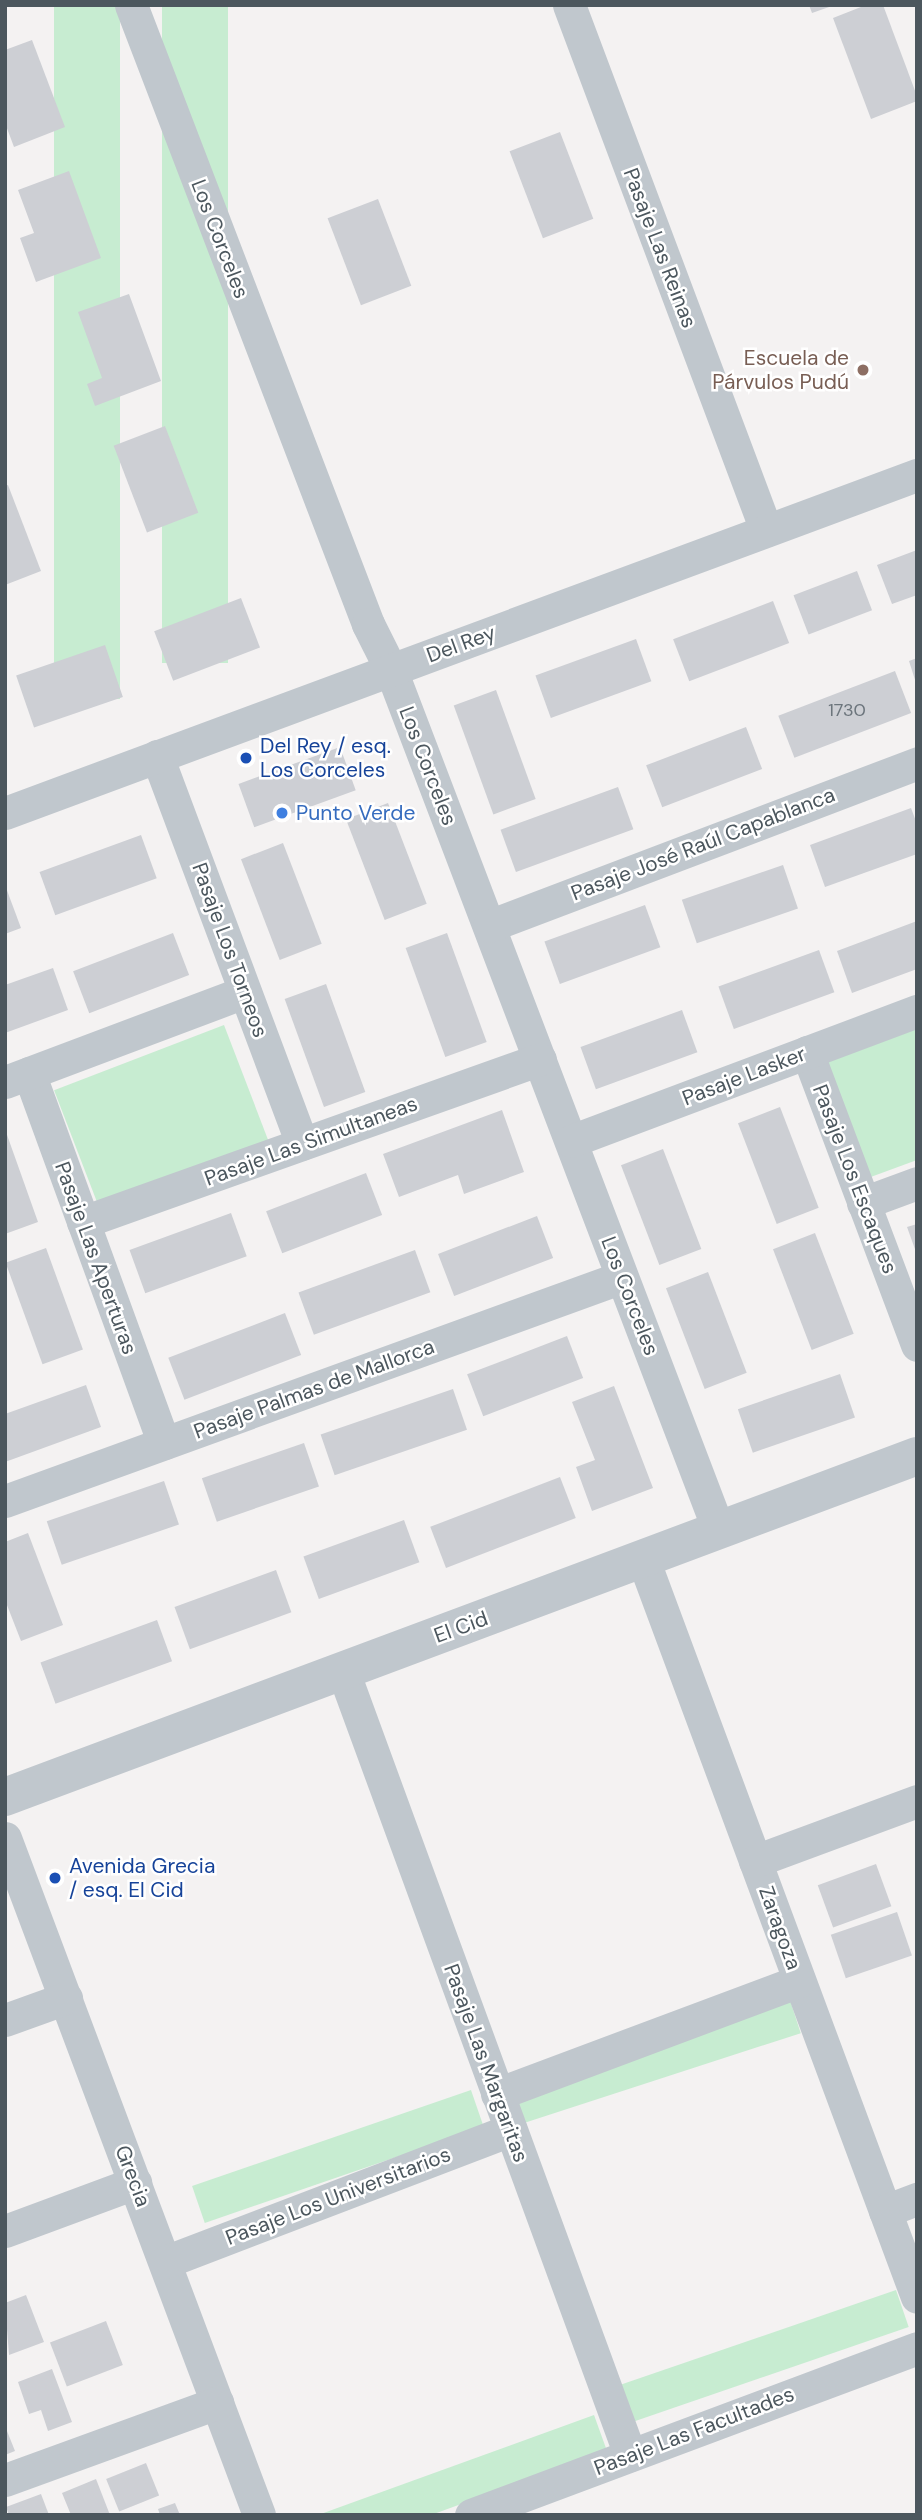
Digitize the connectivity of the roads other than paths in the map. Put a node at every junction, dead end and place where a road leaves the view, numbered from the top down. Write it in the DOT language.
graph roads {
  1 [pos="131,5"];
  2 [pos="569,5"];
  3 [pos="917,475"];
  4 [pos="766,530"];
  5 [pos="391,670"];
  6 [pos="157,756"];
  7 [pos="917,763"];
  8 [pos="6,810"];
  9 [pos="489,926"];
  10 [pos="245,992"];
  11 [pos="917,1011"];
  12 [pos="807,1052"];
  13 [pos="540,1059"];
  14 [pos="17,1077"];
  15 [pos="571,1141"];
  16 [pos="302,1144"];
  17 [pos="917,1183"];
  18 [pos="863,1203"];
  19 [pos="83,1222"];
  20 [pos="622,1277"];
  21 [pos="917,1345"];
  22 [pos="164,1443"];
  23 [pos="917,1457"];
  24 [pos="5,1501"];
  25 [pos="719,1531"];
  26 [pos="643,1559"];
  27 [pos="343,1671"];
  28 [pos="5,1797"];
  29 [pos="917,1801"];
  30 [pos="5,1838"];
  31 [pos="755,1861"];
  32 [pos="799,1981"];
  33 [pos="66,1998"];
  34 [pos="5,2020"];
  35 [pos="497,2094"];
  36 [pos="511,2130"];
  37 [pos="135,2183"];
  38 [pos="917,2199"];
  39 [pos="885,2211"];
  40 [pos="5,2231"];
  41 [pos="165,2262"];
  42 [pos="917,2297"];
  43 [pos="917,2348"];
  44 [pos="217,2403"];
  45 [pos="630,2455"];
  46 [pos="5,2480"];
  47 [pos="259,2515"];
  48 [pos="471,2515"];
  1 -- 5 [label="street, Los Corceles"];
  2 -- 4 [label="street, Pasaje Las Reinas"];
  3 -- 4 [label="street, Del Rey"];
  4 -- 5 [label="street, Del Rey"];
  5 -- 6 [label="street, Del Rey"];
  5 -- 9 [label="street, Los Corceles"];
  6 -- 8 [label="street, Del Rey"];
  6 -- 10 [label="street, Pasaje Los Torneos"];
  7 -- 9 [label="street, Pasaje José Raúl Capablanca"];
  9 -- 13 [label="street, Los Corceles"];
  10 -- 14 [label="street"];
  10 -- 16 [label="street, Pasaje Los Torneos"];
  11 -- 12 [label="street, Pasaje Lasker"];
  12 -- 15 [label="street, Pasaje Lasker"];
  12 -- 18 [label="street, Pasaje Los Escaques"];
  13 -- 15 [label="street, Los Corceles"];
  13 -- 16 [label="street, Pasaje Las Simultaneas"];
  14 -- 19 [label="street, Pasaje Las Aperturas"];
  15 -- 20 [label="street, Los Corceles"];
  16 -- 19 [label="street, Pasaje Las Simultaneas"];
  17 -- 18 [label="street"];
  18 -- 21 [label="street, Pasaje Los Escaques"];
  19 -- 22 [label="street, Pasaje Las Aperturas"];
  20 -- 22 [label="street, Pasaje Palmas de Mallorca"];
  20 -- 25 [label="street, Los Corceles"];
  22 -- 24 [label="street, Pasaje Palmas de Mallorca"];
  23 -- 25 [label="street, El Cid"];
  25 -- 26 [label="street, El Cid"];
  26 -- 27 [label="street, El Cid"];
  26 -- 31 [label="street, Zaragoza"];
  27 -- 28 [label="street, El Cid"];
  27 -- 35 [label="street, Pasaje Las Margaritas"];
  29 -- 31 [label="street"];
  30 -- 33 [label="street, Grecia"];
  31 -- 32 [label="street, Zaragoza"];
  32 -- 35 [label="street"];
  32 -- 39 [label="street, Zaragoza"];
  33 -- 34 [label="street"];
  33 -- 37 [label="street, Grecia"];
  35 -- 36 [label="street, Pasaje Las Margaritas"];
  36 -- 41 [label="street, Pasaje Los Universitarios"];
  36 -- 45 [label="street, Pasaje Las Margaritas"];
  37 -- 40 [label="street"];
  37 -- 41 [label="street, Grecia"];
  38 -- 39 [label="street"];
  39 -- 42 [label="street, Zaragoza"];
  41 -- 44 [label="street, Grecia"];
  43 -- 45 [label="street, Pasaje Las Facultades"];
  44 -- 46 [label="street"];
  44 -- 47 [label="street, Grecia"];
  45 -- 48 [label="street, Pasaje Las Facultades"];
}
